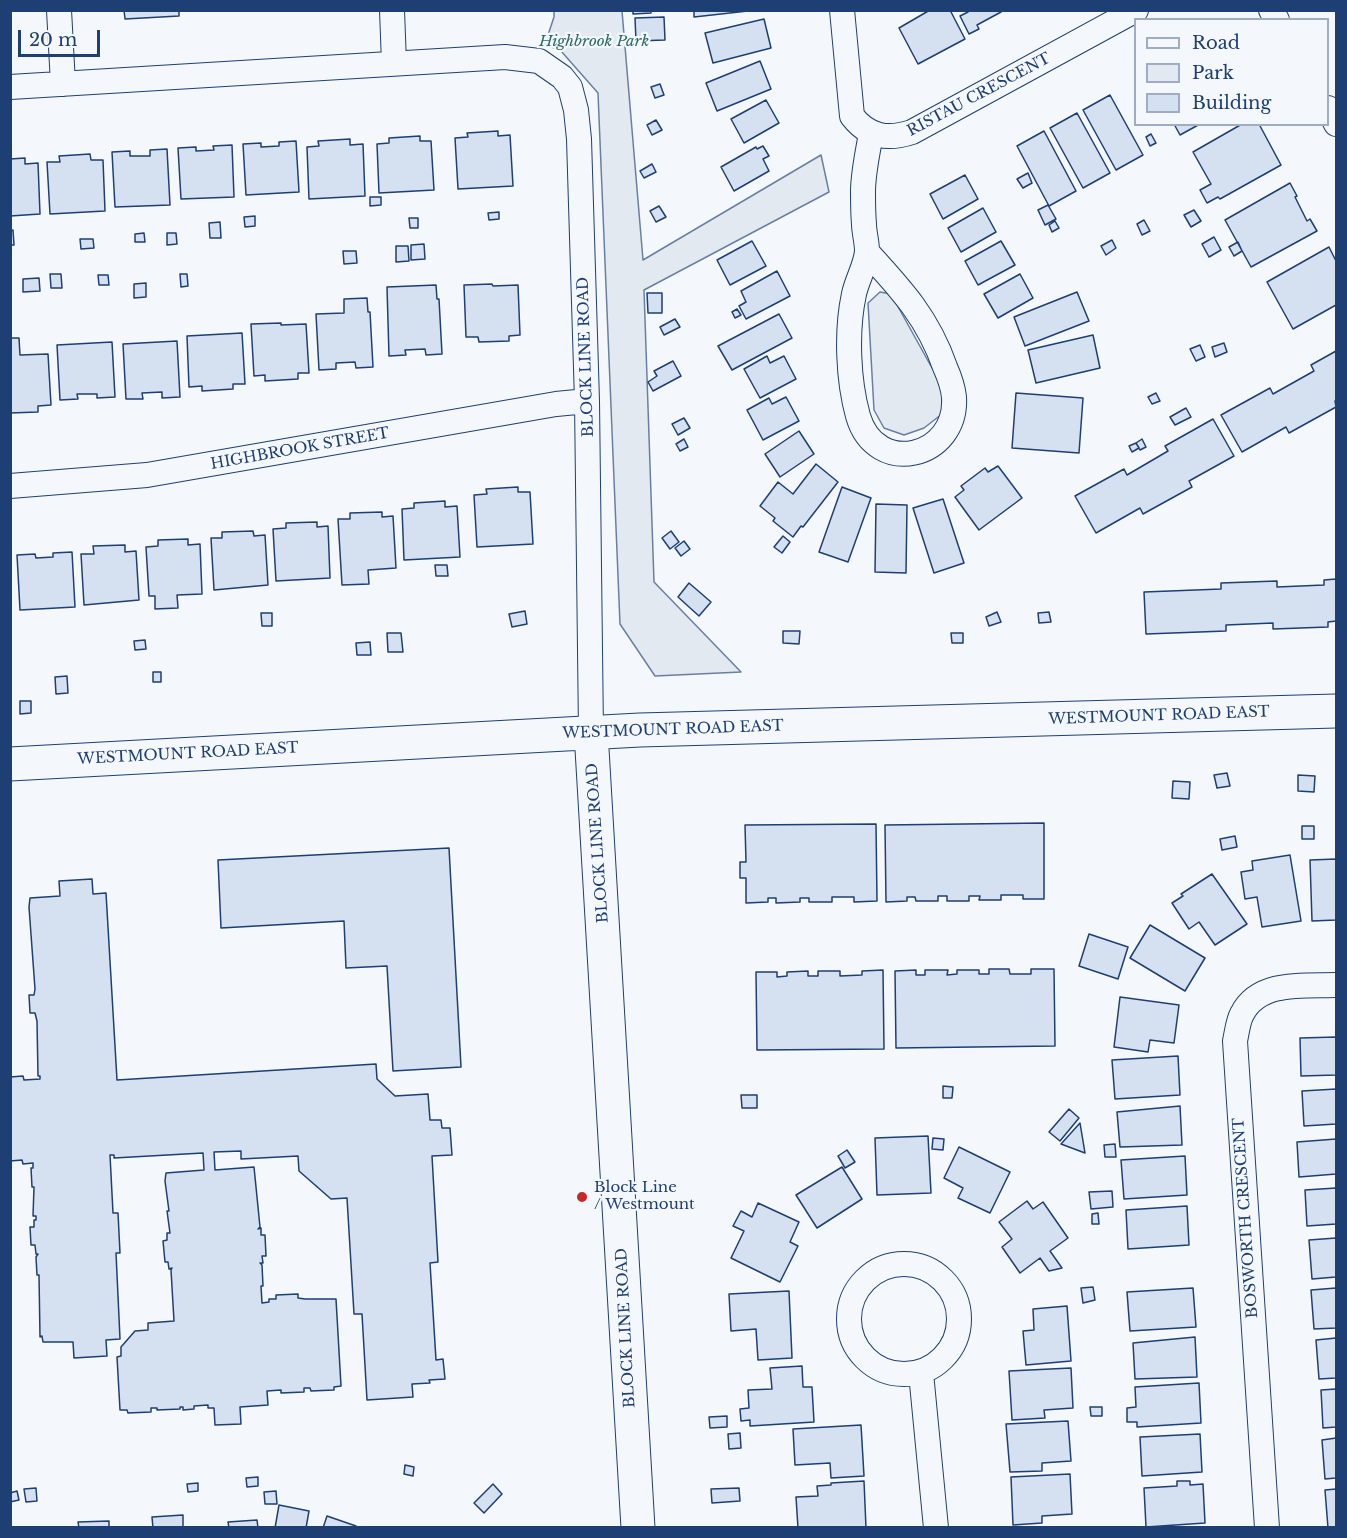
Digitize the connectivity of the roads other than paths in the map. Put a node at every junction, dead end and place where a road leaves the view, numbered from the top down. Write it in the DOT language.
graph roads {
  1 [pos="59,10"];
  2 [pos="392,10"];
  3 [pos="842,10"];
  4 [pos="1136,10"];
  5 [pos="394,63"];
  6 [pos="63,84"];
  7 [pos="10,87"];
  8 [pos="1329,110"];
  9 [pos="1336,124"];
  10 [pos="871,133"];
  11 [pos="867,252"];
  12 [pos="587,401"];
  13 [pos="10,486"];
  14 [pos="1336,711"];
  15 [pos="591,732"];
  16 [pos="10,764"];
  17 [pos="1336,985"];
  18 [pos="921,1372"];
  19 [pos="638,1527"];
  20 [pos="936,1527"];
  21 [pos="1267,1527"];
  1 -- 6 [label="street"];
  2 -- 5 [label="street"];
  3 -- 10 [label="street"];
  4 -- 10 [label="street, RISTAU CRESCENT"];
  5 -- 6 [label="street"];
  5 -- 12 [label="street, BLOCK LINE ROAD"];
  6 -- 7 [label="street"];
  8 -- 9 [label="street"];
  10 -- 11 [label="street"];
  11 -- 11 [label="street"];
  12 -- 13 [label="street, HIGHBROOK STREET"];
  12 -- 15 [label="street, BLOCK LINE ROAD"];
  14 -- 15 [label="main road, WESTMOUNT ROAD EAST"];
  15 -- 16 [label="main road, WESTMOUNT ROAD EAST"];
  15 -- 19 [label="main road, BLOCK LINE ROAD"];
  17 -- 21 [label="street, BOSWORTH CRESCENT"];
  18 -- 18 [label="street"];
  18 -- 20 [label="street"];
}
